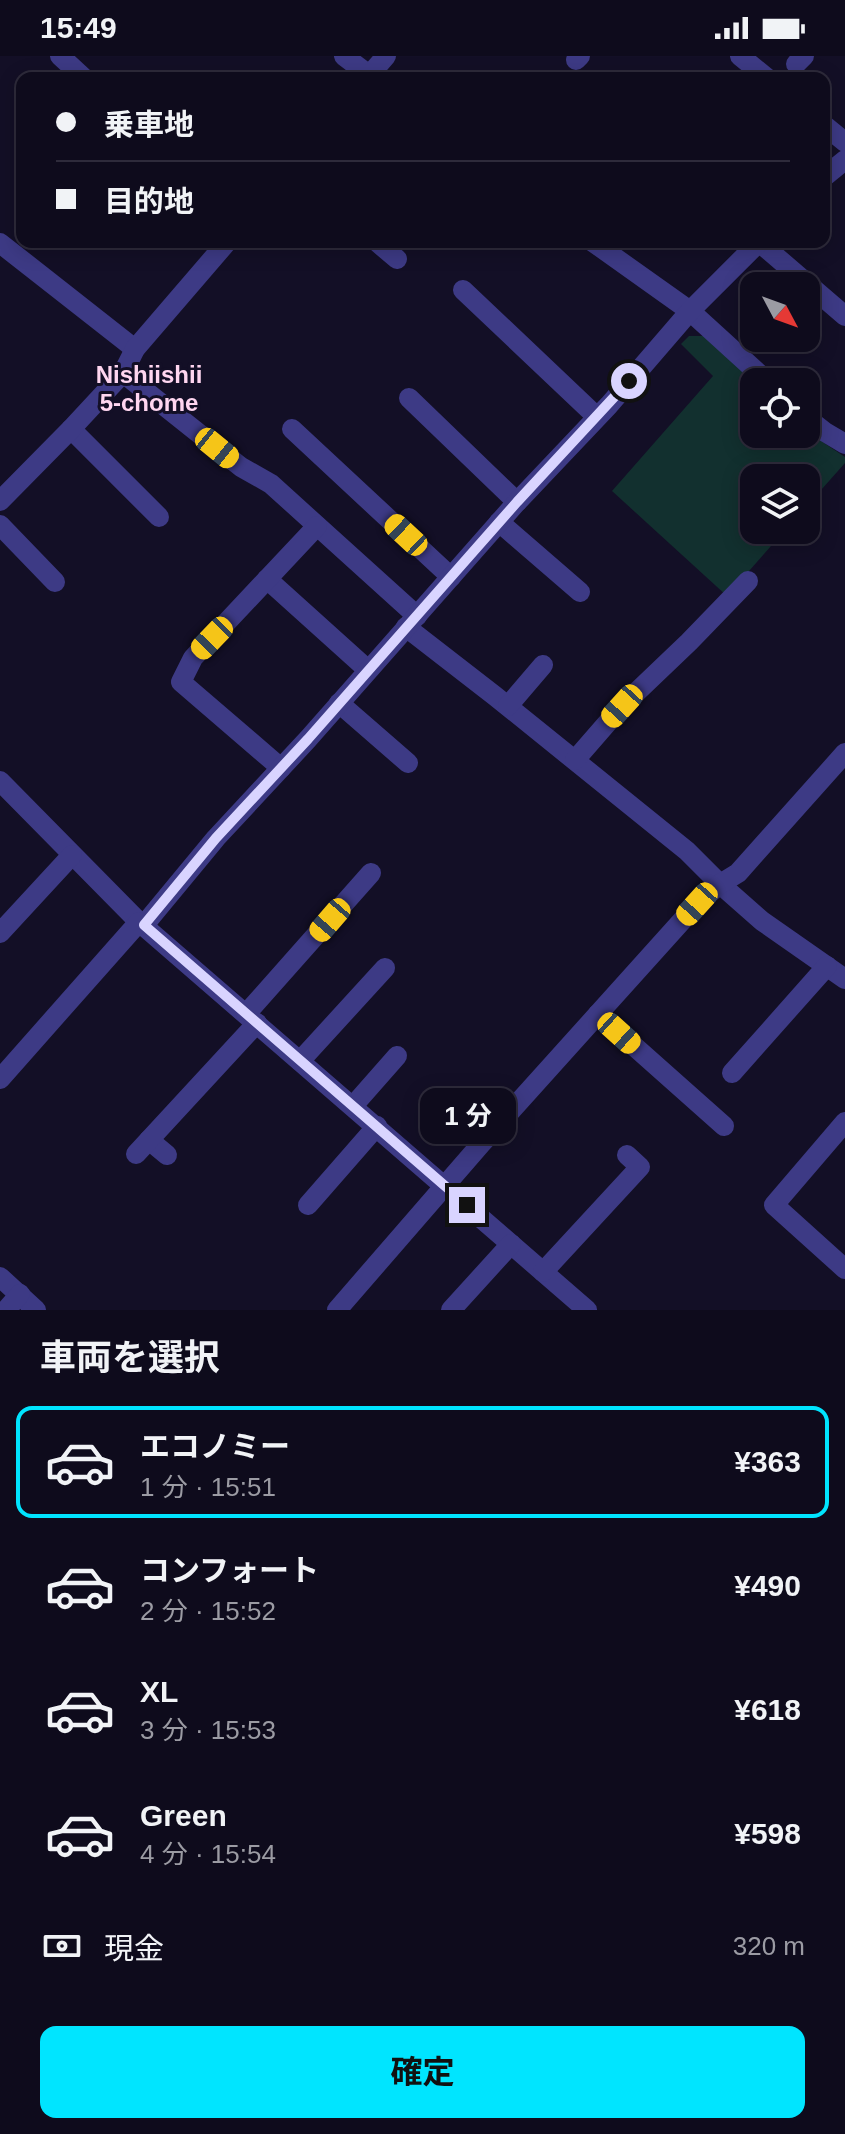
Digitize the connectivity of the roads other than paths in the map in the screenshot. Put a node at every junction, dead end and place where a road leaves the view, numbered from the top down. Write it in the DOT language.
graph roads {
  1 [pos="60,56"];
  2 [pos="344,56"];
  3 [pos="386,56"];
  4 [pos="77,72"];
  5 [pos="363,72"];
  6 [pos="373,72"];
  7 [pos="0,243"];
  8 [pos="222,248"];
  9 [pos="384,248"];
  10 [pos="601,248"];
  11 [pos="753,248"];
  12 [pos="766,248"];
  13 [pos="397,259"];
  14 [pos="463,290"];
  15 [pos="690,311"];
  16 [pos="845,316"];
  17 [pos="135,349"];
  18 [pos="753,368"];
  19 [pos="123,373"];
  20 [pos="409,398"];
  21 [pos="597,417"];
  22 [pos="820,428"];
  23 [pos="71,429"];
  24 [pos="292,429"];
  25 [pos="845,444"];
  26 [pos="0,501"];
  27 [pos="517,502"];
  28 [pos="159,517"];
  29 [pos="499,522"];
  30 [pos="0,525"];
  31 [pos="317,526"];
  32 [pos="451,577"];
  33 [pos="267,579"];
  34 [pos="748,581"];
  35 [pos="55,582"];
  36 [pos="580,592"];
  37 [pos="412,622"];
  38 [pos="543,665"];
  39 [pos="368,670"];
  40 [pos="339,703"];
  41 [pos="508,706"];
  42 [pos="845,753"];
  43 [pos="575,760"];
  44 [pos="408,763"];
  45 [pos="281,768"];
  46 [pos="1,784"];
  47 [pos="72,855"];
  48 [pos="371,873"];
  49 [pos="720,884"];
  50 [pos="142,924"];
  51 [pos="0,933"];
  52 [pos="827,966"];
  53 [pos="385,968"];
  54 [pos="845,979"];
  55 [pos="598,1014"];
  56 [pos="252,1019"];
  57 [pos="397,1056"];
  58 [pos="300,1061"];
  59 [pos="732,1073"];
  60 [pos="0,1079"];
  61 [pos="353,1106"];
  62 [pos="845,1122"];
  63 [pos="377,1126"];
  64 [pos="724,1126"];
  65 [pos="167,1155"];
  66 [pos="627,1155"];
  67 [pos="445,1185"];
  68 [pos="308,1205"];
  69 [pos="511,1244"];
  70 [pos="845,1269"];
  71 [pos="543,1272"];
  72 [pos="0,1277"];
  73 [pos="13,1302"];
  74 [pos="36,1310"];
  75 [pos="337,1310"];
  76 [pos="451,1310"];
  77 [pos="587,1310"];
  1 -- 4 [label="street"];
  2 -- 5 [label="street"];
  3 -- 6 [label="street"];
  7 -- 17 [label="street"];
  8 -- 17 [label="street"];
  9 -- 13 [label="street"];
  10 -- 15 [label="street"];
  11 -- 15 [label="street"];
  12 -- 16 [label="street"];
  14 -- 21 [label="street"];
  15 -- 18 [label="street"];
  15 -- 21 [label="street"];
  17 -- 19 [label="street"];
  19 -- 23 [label="street"];
  19 -- 31 [label="street"];
  20 -- 27 [label="street"];
  21 -- 27 [label="street"];
  22 -- 25 [label="street"];
  23 -- 26 [label="street"];
  23 -- 28 [label="street"];
  24 -- 32 [label="street"];
  27 -- 29 [label="street"];
  29 -- 32 [label="street"];
  29 -- 36 [label="street"];
  30 -- 35 [label="street"];
  31 -- 33 [label="street"];
  31 -- 37 [label="street"];
  32 -- 37 [label="street"];
  33 -- 39 [label="street"];
  33 -- 45 [label="street"];
  34 -- 43 [label="street"];
  37 -- 39 [label="street"];
  37 -- 41 [label="street"];
  38 -- 41 [label="street"];
  39 -- 40 [label="street"];
  40 -- 44 [label="street"];
  40 -- 45 [label="street"];
  41 -- 43 [label="street"];
  42 -- 49 [label="street"];
  43 -- 49 [label="street"];
  45 -- 50 [label="street"];
  46 -- 47 [label="street"];
  47 -- 50 [label="street"];
  47 -- 51 [label="street"];
  48 -- 56 [label="street"];
  49 -- 52 [label="street"];
  49 -- 55 [label="street"];
  50 -- 56 [label="street"];
  50 -- 60 [label="street"];
  52 -- 54 [label="street"];
  52 -- 59 [label="street"];
  53 -- 58 [label="street"];
  55 -- 64 [label="street"];
  55 -- 67 [label="street"];
  56 -- 58 [label="street"];
  56 -- 65 [label="street"];
  57 -- 61 [label="street"];
  58 -- 61 [label="street"];
  61 -- 63 [label="street"];
  62 -- 70 [label="street"];
  63 -- 67 [label="street"];
  63 -- 68 [label="street"];
  66 -- 71 [label="street"];
  67 -- 69 [label="street"];
  67 -- 75 [label="street"];
  69 -- 71 [label="street"];
  69 -- 76 [label="street"];
  71 -- 77 [label="street"];
  72 -- 73 [label="street"];
  73 -- 74 [label="street"];
}
